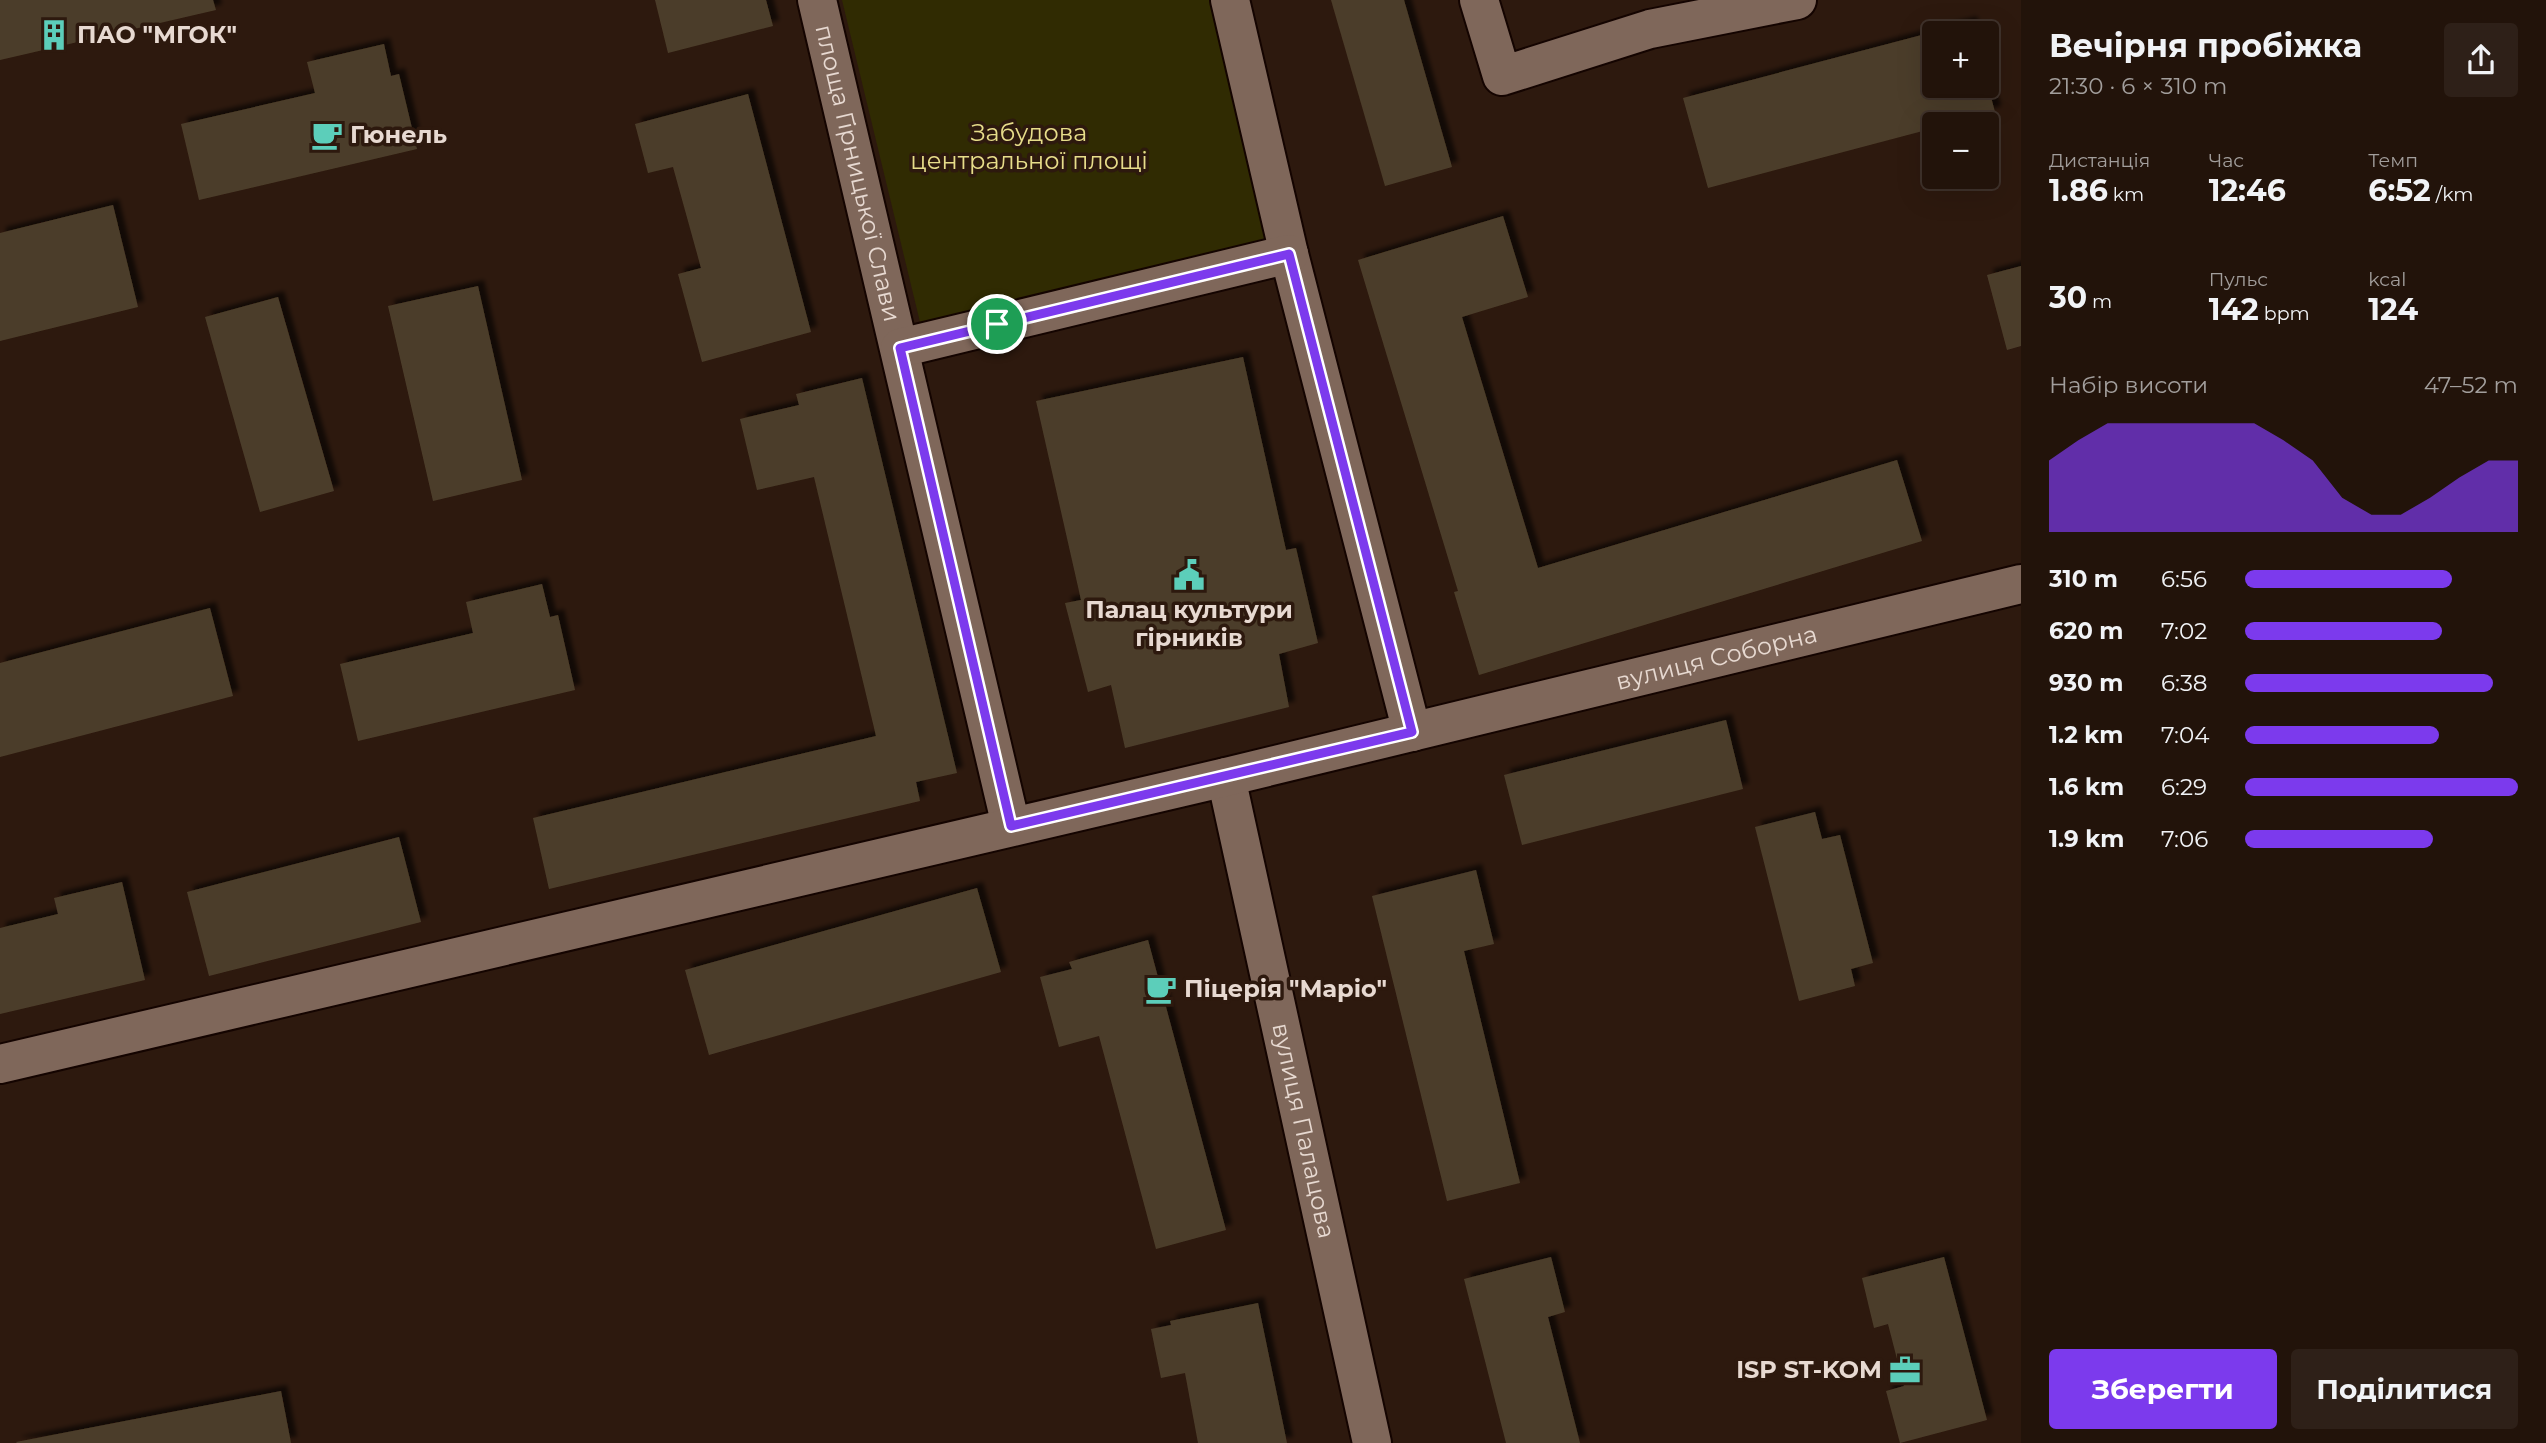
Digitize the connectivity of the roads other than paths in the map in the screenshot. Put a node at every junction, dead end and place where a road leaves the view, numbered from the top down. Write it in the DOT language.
graph roads {
  1 [pos="817,0"];
  2 [pos="1230,0"];
  3 [pos="1479,0"];
  4 [pos="1797,0"];
  5 [pos="1289,254"];
  6 [pos="900,348"];
  7 [pos="2021,584"];
  8 [pos="1412,732"];
  9 [pos="1226,777"];
  10 [pos="1011,826"];
  11 [pos="0,1064"];
  12 [pos="1372,1443"];
  1 -- 6 [label="street, площа Гірницької Слави"];
  2 -- 5 [label="street"];
  3 -- 4 [label="street"];
  5 -- 6 [label="street, площа Гірницької Слави"];
  5 -- 8 [label="street"];
  6 -- 10 [label="street, площа Гірницької Слави"];
  7 -- 8 [label="street, вулиця Соборна"];
  8 -- 9 [label="street, вулиця Соборна"];
  9 -- 10 [label="street, вулиця Соборна"];
  9 -- 12 [label="street, вулиця Палацова"];
  10 -- 11 [label="street, вулиця Соборна"];
}
